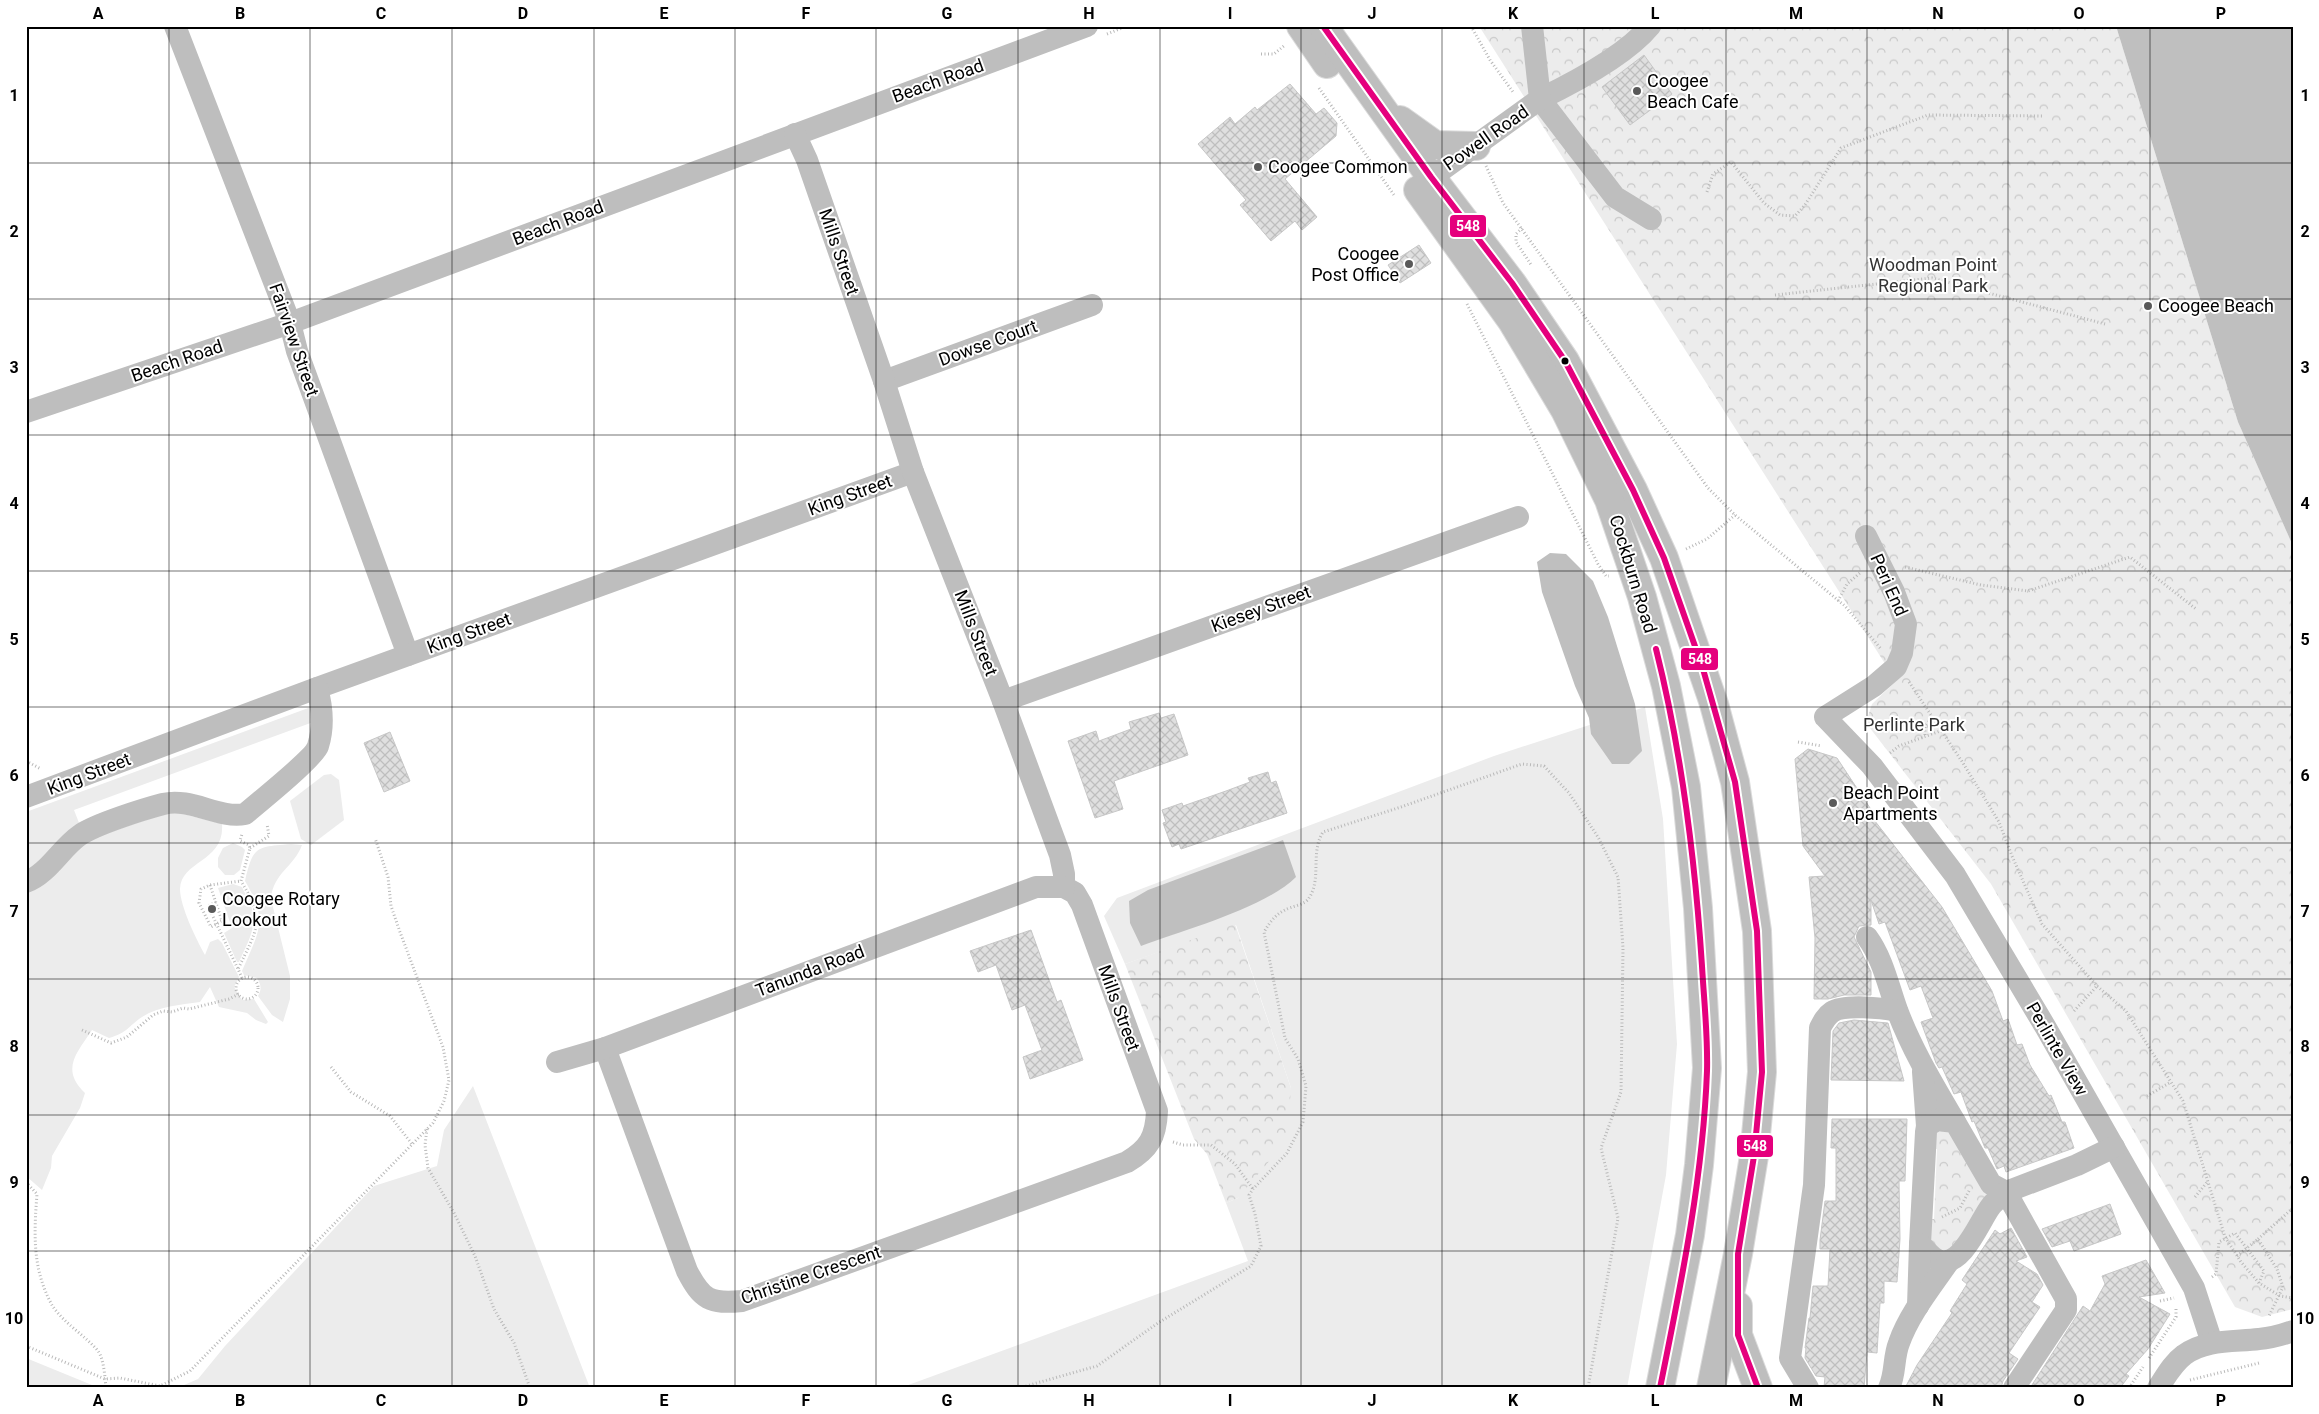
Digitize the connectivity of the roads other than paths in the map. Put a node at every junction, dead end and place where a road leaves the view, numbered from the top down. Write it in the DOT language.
graph roads {
  1 [pos="175,26"];
  2 [pos="1087,26"];
  3 [pos="1323,26"];
  4 [pos="1532,26"];
  5 [pos="1650,26"];
  6 [pos="1294,35"];
  7 [pos="1540,99"];
  8 [pos="1379,104"];
  9 [pos="795,134"];
  10 [pos="1476,146"];
  11 [pos="1415,188"];
  12 [pos="1651,219"];
  13 [pos="1092,305"];
  14 [pos="290,323"];
  15 [pos="884,381"];
  16 [pos="26,412"];
  17 [pos="913,472"];
  18 [pos="1518,517"];
  19 [pos="1866,536"];
  20 [pos="408,655"];
  21 [pos="317,688"];
  22 [pos="1003,701"];
  23 [pos="1825,717"];
  24 [pos="26,797"];
  25 [pos="26,882"];
  26 [pos="1064,887"];
  27 [pos="1867,937"];
  28 [pos="1898,1010"];
  29 [pos="604,1048"];
  30 [pos="557,1062"];
  31 [pos="1923,1068"];
  32 [pos="1955,1122"];
  33 [pos="1927,1126"];
  34 [pos="1155,1132"];
  35 [pos="2114,1147"];
  36 [pos="2006,1192"];
  37 [pos="1920,1244"];
  38 [pos="1738,1254"];
  39 [pos="1949,1260"];
  40 [pos="1918,1307"];
  41 [pos="2293,1331"];
  42 [pos="2212,1343"];
  43 [pos="1889,1387"];
  44 [pos="1660,1388"];
  45 [pos="1711,1388"];
  46 [pos="1758,1388"];
  47 [pos="1808,1388"];
  48 [pos="2014,1388"];
  49 [pos="2158,1388"];
  1 -- 14 [label="street, Fairview Street"];
  2 -- 9 [label="street, Beach Road"];
  3 -- 8 [label="main road, Cockburn Road"];
  4 -- 7 [label="street, Powell Road"];
  5 -- 7 [label="street"];
  6 -- 11 [label="main road, Cockburn Road"];
  7 -- 10 [label="street, Powell Road"];
  7 -- 12 [label="street"];
  8 -- 10 [label="main road"];
  8 -- 11 [label="main road, Cockburn Road"];
  9 -- 14 [label="street, Beach Road"];
  9 -- 15 [label="street, Mills Street"];
  10 -- 11 [label="street, Powell Road"];
  11 -- 38 [label="main road, Cockburn Road"];
  11 -- 44 [label="main road, Cockburn Road"];
  13 -- 15 [label="street, Dowse Court"];
  14 -- 16 [label="street, Beach Road"];
  14 -- 20 [label="street, Fairview Street"];
  15 -- 17 [label="street, Mills Street"];
  17 -- 20 [label="street, King Street"];
  17 -- 22 [label="street, Mills Street"];
  18 -- 22 [label="street, Kiesey Street"];
  19 -- 23 [label="street, Peri End"];
  20 -- 21 [label="street, King Street"];
  21 -- 24 [label="street, King Street"];
  21 -- 25 [label="street"];
  22 -- 26 [label="street, Mills Street"];
  23 -- 35 [label="street, Perlinte View"];
  26 -- 29 [label="street, Tanunda Road"];
  26 -- 34 [label="street, Mills Street"];
  27 -- 28 [label="street"];
  28 -- 31 [label="street"];
  28 -- 47 [label="street"];
  29 -- 30 [label="street, Tanunda Road"];
  29 -- 34 [label="street, Christine Crescent"];
  31 -- 32 [label="street"];
  31 -- 33 [label="street"];
  32 -- 33 [label="street"];
  32 -- 36 [label="street"];
  33 -- 37 [label="street"];
  35 -- 36 [label="street"];
  35 -- 42 [label="street, Perlinte View"];
  36 -- 39 [label="street"];
  36 -- 48 [label="street"];
  37 -- 39 [label="street"];
  37 -- 40 [label="street"];
  38 -- 45 [label="main road, Cockburn Road"];
  38 -- 46 [label="main road"];
  39 -- 40 [label="street"];
  40 -- 43 [label="street"];
  41 -- 42 [label="street"];
  42 -- 49 [label="street"];
}
